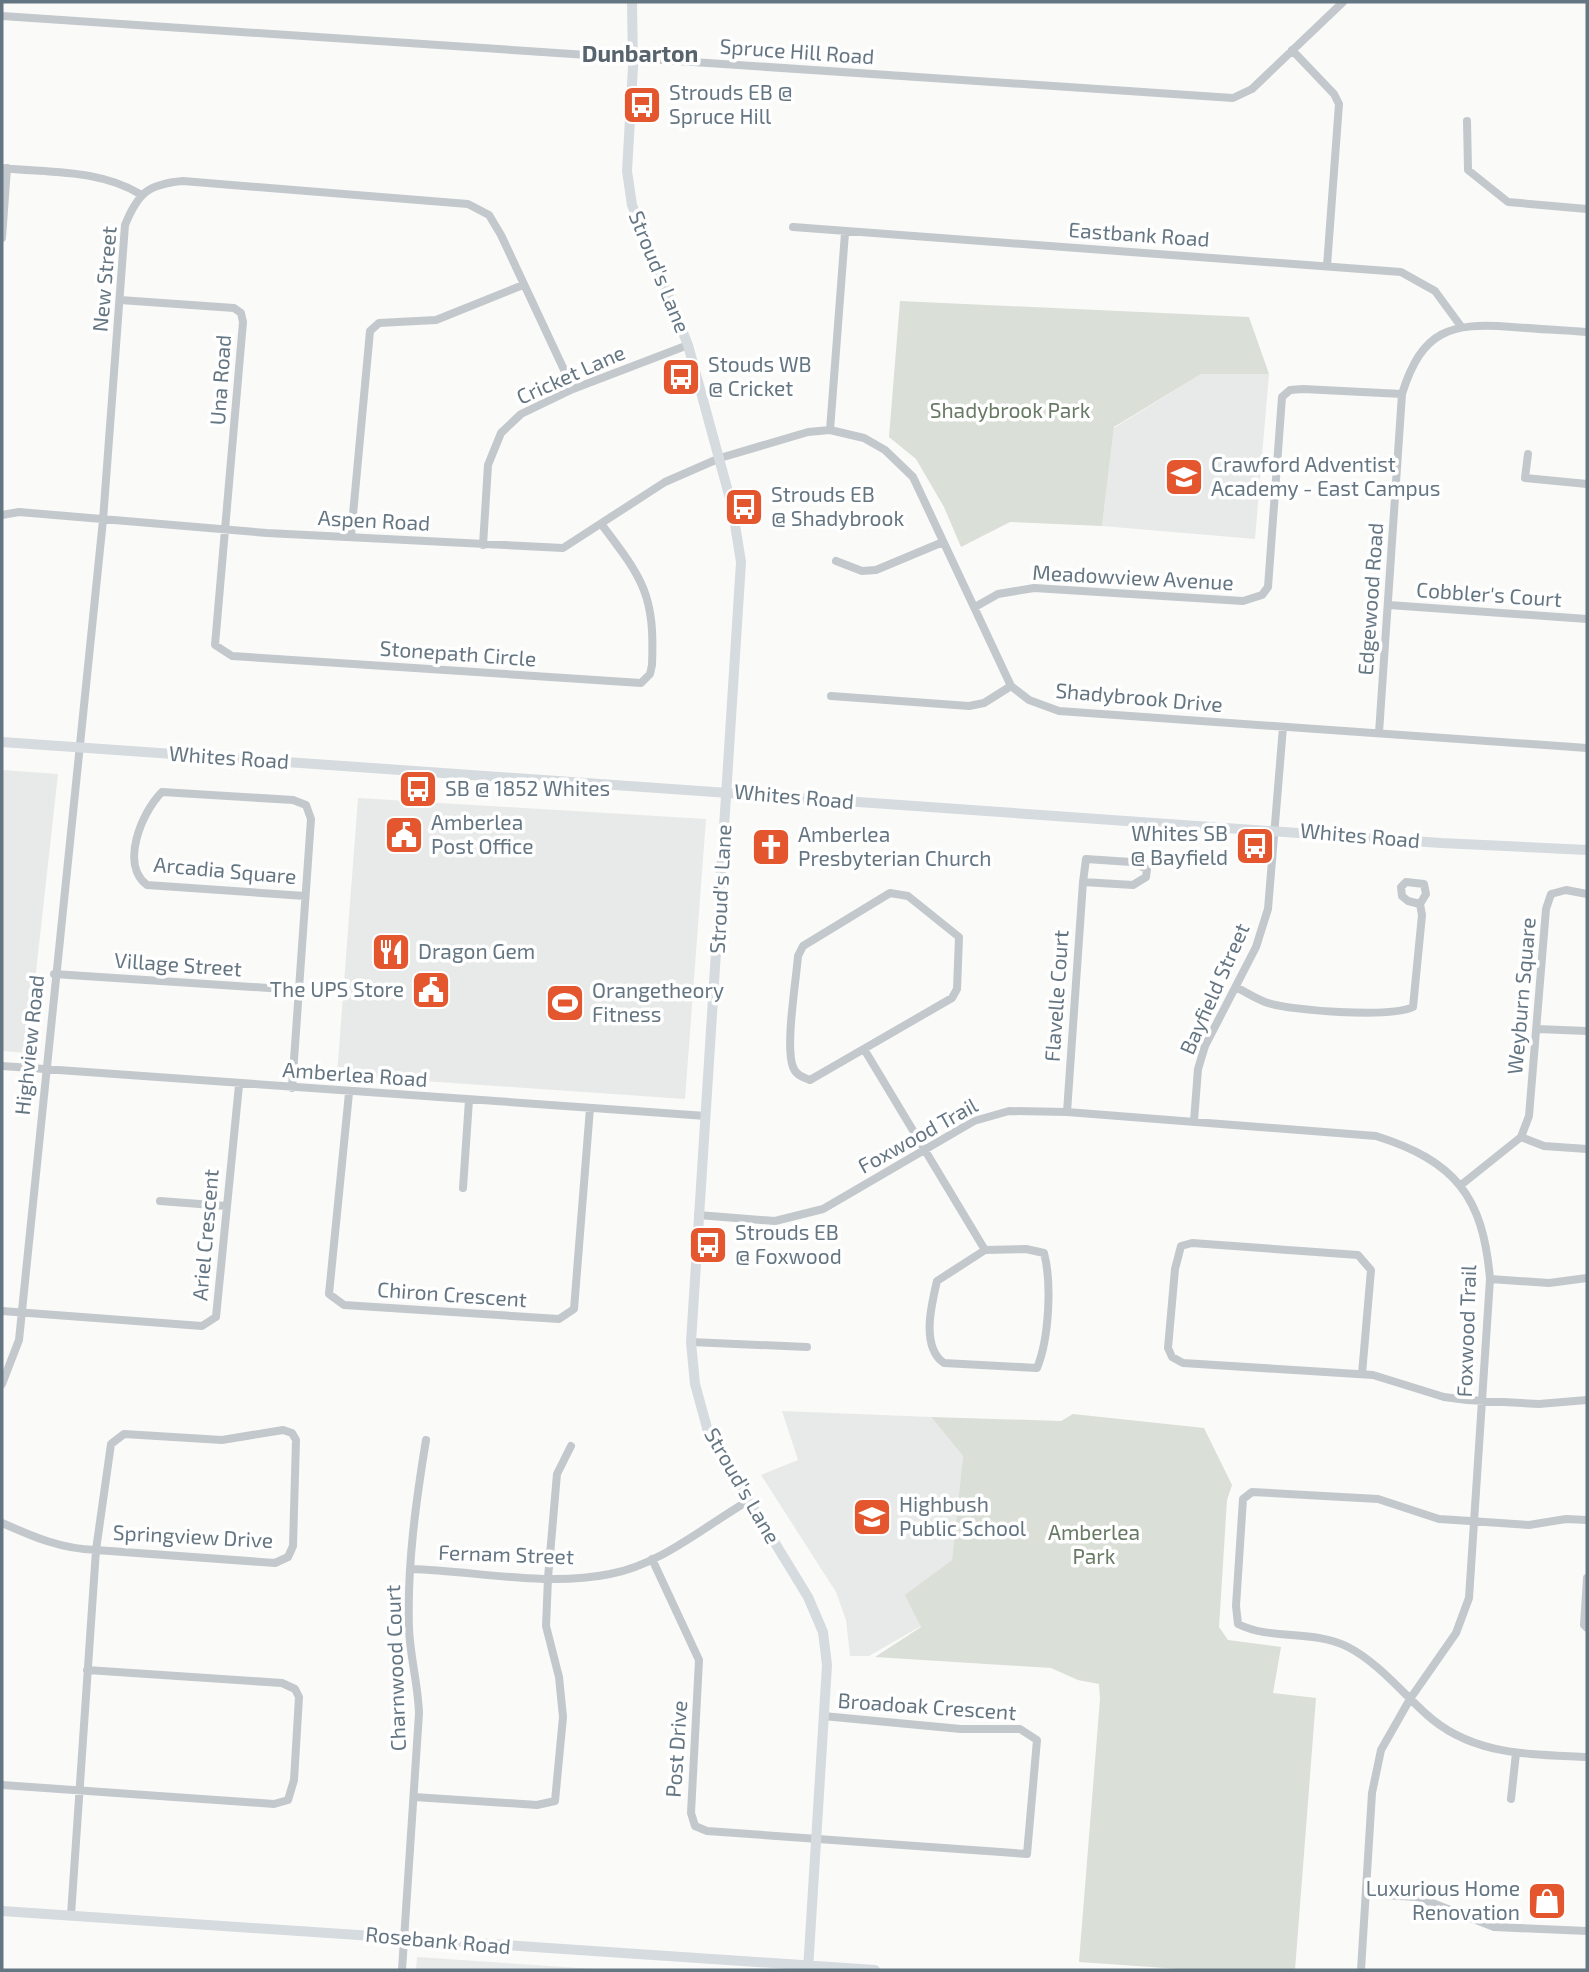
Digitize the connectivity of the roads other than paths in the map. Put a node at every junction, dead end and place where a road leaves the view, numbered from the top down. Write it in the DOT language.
graph roads {
  1 [pos="632,2"];
  2 [pos="1343,2"];
  3 [pos="2,16"];
  4 [pos="1292,50"];
  5 [pos="632,59"];
  6 [pos="1467,121"];
  7 [pos="4,168"];
  8 [pos="140,194"];
  9 [pos="1587,209"];
  10 [pos="793,227"];
  11 [pos="845,233"];
  12 [pos="2,239"];
  13 [pos="1327,266"];
  14 [pos="523,285"];
  15 [pos="120,300"];
  16 [pos="1460,326"];
  17 [pos="1587,332"];
  18 [pos="688,345"];
  19 [pos="573,389"];
  20 [pos="1402,394"];
  21 [pos="830,430"];
  22 [pos="1528,454"];
  23 [pos="720,458"];
  24 [pos="1587,484"];
  25 [pos="2,515"];
  26 [pos="103,520"];
  27 [pos="602,525"];
  28 [pos="227,530"];
  29 [pos="351,536"];
  30 [pos="943,542"];
  31 [pos="483,545"];
  32 [pos="836,561"];
  33 [pos="1389,605"];
  34 [pos="975,607"];
  35 [pos="1587,619"];
  36 [pos="1011,686"];
  37 [pos="831,696"];
  38 [pos="1283,727"];
  39 [pos="1379,733"];
  40 [pos="2,742"];
  41 [pos="80,748"];
  42 [pos="1587,748"];
  43 [pos="727,791"];
  44 [pos="1275,829"];
  45 [pos="1587,850"];
  46 [pos="1083,882"];
  47 [pos="1587,894"];
  48 [pos="305,895"];
  49 [pos="1420,904"];
  50 [pos="54,974"];
  51 [pos="1236,987"];
  52 [pos="299,990"];
  53 [pos="1537,1029"];
  54 [pos="1587,1031"];
  55 [pos="864,1049"];
  56 [pos="2,1066"];
  57 [pos="44,1070"];
  58 [pos="239,1085"];
  59 [pos="292,1088"];
  60 [pos="349,1093"];
  61 [pos="469,1100"];
  62 [pos="590,1108"];
  63 [pos="1067,1112"];
  64 [pos="706,1116"];
  65 [pos="1194,1121"];
  66 [pos="1521,1137"];
  67 [pos="1587,1149"];
  68 [pos="923,1151"];
  69 [pos="1461,1185"];
  70 [pos="463,1188"];
  71 [pos="160,1201"];
  72 [pos="226,1206"];
  73 [pos="698,1215"];
  74 [pos="985,1250"];
  75 [pos="1587,1278"];
  76 [pos="1490,1279"];
  77 [pos="2,1311"];
  78 [pos="22,1313"];
  79 [pos="691,1342"];
  80 [pos="807,1346"];
  81 [pos="1362,1374"];
  82 [pos="2,1384"];
  83 [pos="1587,1400"];
  84 [pos="1481,1401"];
  85 [pos="426,1440"];
  86 [pos="571,1446"];
  87 [pos="748,1501"];
  88 [pos="1587,1520"];
  89 [pos="1474,1521"];
  90 [pos="2,1523"];
  91 [pos="96,1550"];
  92 [pos="652,1559"];
  93 [pos="411,1570"];
  94 [pos="548,1578"];
  95 [pos="1587,1578"];
  96 [pos="1587,1628"];
  97 [pos="87,1670"];
  98 [pos="1410,1699"];
  99 [pos="823,1716"];
  100 [pos="1516,1753"];
  101 [pos="1587,1757"];
  102 [pos="2,1785"];
  103 [pos="79,1791"];
  104 [pos="414,1797"];
  105 [pos="1511,1799"];
  106 [pos="818,1841"];
  107 [pos="1366,1894"];
  108 [pos="2,1911"];
  109 [pos="71,1914"];
  110 [pos="1587,1931"];
  111 [pos="405,1937"];
  112 [pos="808,1969"];
  113 [pos="402,1970"];
  114 [pos="875,1970"];
  115 [pos="1361,1970"];
  1 -- 5 [label="street, Stroud's Lane"];
  2 -- 4 [label="street, Spruce Hill Road"];
  3 -- 5 [label="street, Spruce Hill Road"];
  4 -- 5 [label="street, Spruce Hill Road"];
  4 -- 13 [label="street"];
  5 -- 18 [label="street, Stroud's Lane"];
  6 -- 9 [label="street"];
  7 -- 8 [label="street"];
  7 -- 12 [label="street"];
  8 -- 14 [label="street"];
  8 -- 15 [label="street, New Street"];
  10 -- 11 [label="street, Eastbank Road"];
  11 -- 13 [label="street, Eastbank Road"];
  11 -- 21 [label="street"];
  13 -- 16 [label="street, Eastbank Road"];
  14 -- 19 [label="street"];
  14 -- 29 [label="street"];
  15 -- 26 [label="street, New Street"];
  15 -- 28 [label="street, Una Road"];
  16 -- 17 [label="street"];
  16 -- 20 [label="street, Edgewood Road"];
  18 -- 19 [label="street, Cricket Lane"];
  18 -- 23 [label="street, Stroud's Lane"];
  19 -- 31 [label="street, Cricket Lane"];
  20 -- 33 [label="street, Edgewood Road"];
  20 -- 34 [label="street, Meadowview Avenue"];
  21 -- 23 [label="street"];
  21 -- 30 [label="street"];
  22 -- 24 [label="street"];
  23 -- 27 [label="street, Aspen Road"];
  23 -- 43 [label="street, Stroud's Lane"];
  25 -- 26 [label="street, Aspen Road"];
  26 -- 28 [label="street, Aspen Road"];
  26 -- 41 [label="street, New Street"];
  27 -- 28 [label="street, Stonepath Circle"];
  27 -- 31 [label="street, Aspen Road"];
  28 -- 29 [label="street, Aspen Road"];
  29 -- 31 [label="street, Aspen Road"];
  30 -- 32 [label="street"];
  30 -- 34 [label="street"];
  33 -- 35 [label="street, Cobbler's Court"];
  33 -- 39 [label="street, Edgewood Road"];
  34 -- 36 [label="street"];
  36 -- 37 [label="street"];
  36 -- 38 [label="street, Shadybrook Drive"];
  38 -- 39 [label="street, Shadybrook Drive"];
  38 -- 44 [label="street, Bayfield Street"];
  39 -- 42 [label="street, Shadybrook Drive"];
  40 -- 41 [label="street, Whites Road"];
  41 -- 43 [label="street, Whites Road"];
  41 -- 50 [label="street, Highview Road"];
  43 -- 44 [label="street, Whites Road"];
  43 -- 64 [label="street, Stroud's Lane"];
  44 -- 45 [label="street, Whites Road"];
  44 -- 51 [label="street, Bayfield Street"];
  46 -- 46 [label="street, Flavelle Court"];
  46 -- 63 [label="street, Flavelle Court"];
  47 -- 53 [label="street, Weyburn Square"];
  48 -- 48 [label="street, Arcadia Square"];
  48 -- 52 [label="street, Arcadia Square"];
  49 -- 51 [label="street"];
  50 -- 52 [label="street, Village Street"];
  50 -- 57 [label="street, Highview Road"];
  51 -- 65 [label="street, Bayfield Street"];
  52 -- 59 [label="street, Arcadia Square"];
  53 -- 54 [label="street"];
  53 -- 66 [label="street, Weyburn Square"];
  55 -- 55 [label="street"];
  55 -- 68 [label="street"];
  56 -- 57 [label="street, Amberlea Road"];
  57 -- 58 [label="street, Amberlea Road"];
  57 -- 78 [label="street, Highview Road"];
  58 -- 59 [label="street, Amberlea Road"];
  58 -- 72 [label="street, Ariel Crescent"];
  59 -- 60 [label="street, Amberlea Road"];
  60 -- 61 [label="street, Amberlea Road"];
  60 -- 62 [label="street, Chiron Crescent"];
  61 -- 62 [label="street, Amberlea Road"];
  61 -- 70 [label="street"];
  62 -- 64 [label="street, Amberlea Road"];
  63 -- 65 [label="street, Foxwood Trail"];
  63 -- 68 [label="street, Foxwood Trail"];
  64 -- 73 [label="street, Stroud's Lane"];
  65 -- 69 [label="street, Foxwood Trail"];
  66 -- 67 [label="street"];
  66 -- 69 [label="street"];
  68 -- 73 [label="street, Foxwood Trail"];
  68 -- 74 [label="street"];
  69 -- 76 [label="street, Foxwood Trail"];
  71 -- 72 [label="street"];
  72 -- 78 [label="street, Ariel Crescent"];
  73 -- 79 [label="street, Stroud's Lane"];
  74 -- 74 [label="street"];
  75 -- 76 [label="street"];
  76 -- 84 [label="street, Foxwood Trail"];
  77 -- 78 [label="street"];
  78 -- 82 [label="street, Highview Road"];
  79 -- 80 [label="street"];
  79 -- 87 [label="street, Stroud's Lane"];
  81 -- 81 [label="street"];
  81 -- 84 [label="street"];
  83 -- 84 [label="street"];
  84 -- 89 [label="street, Foxwood Trail"];
  85 -- 93 [label="street, Charnwood Court"];
  86 -- 94 [label="street"];
  87 -- 92 [label="street, Fernam Street"];
  87 -- 99 [label="street, Stroud's Lane"];
  88 -- 89 [label="street"];
  89 -- 98 [label="street, Foxwood Trail"];
  89 -- 98 [label="street"];
  90 -- 91 [label="street"];
  91 -- 91 [label="street, Springview Drive"];
  91 -- 97 [label="street, Springview Drive"];
  92 -- 94 [label="street, Fernam Street"];
  92 -- 106 [label="street, Post Drive"];
  93 -- 94 [label="street, Fernam Street"];
  93 -- 104 [label="street, Charnwood Court"];
  94 -- 104 [label="street"];
  95 -- 96 [label="street"];
  97 -- 103 [label="street, Springview Drive"];
  97 -- 103 [label="street"];
  98 -- 100 [label="street"];
  98 -- 107 [label="street, Foxwood Trail"];
  99 -- 106 [label="street, Stroud's Lane"];
  99 -- 106 [label="street, Broadoak Crescent"];
  100 -- 101 [label="street"];
  100 -- 105 [label="street"];
  102 -- 103 [label="street"];
  103 -- 109 [label="street, Springview Drive"];
  104 -- 111 [label="street, Charnwood Court"];
  106 -- 112 [label="street, Stroud's Lane"];
  107 -- 110 [label="street"];
  107 -- 115 [label="street, Foxwood Trail"];
  108 -- 109 [label="street, Rosebank Road"];
  109 -- 111 [label="street, Rosebank Road"];
  111 -- 112 [label="street, Rosebank Road"];
  111 -- 113 [label="street, Charnwood Court"];
  112 -- 114 [label="street, Rosebank Road"];
}
